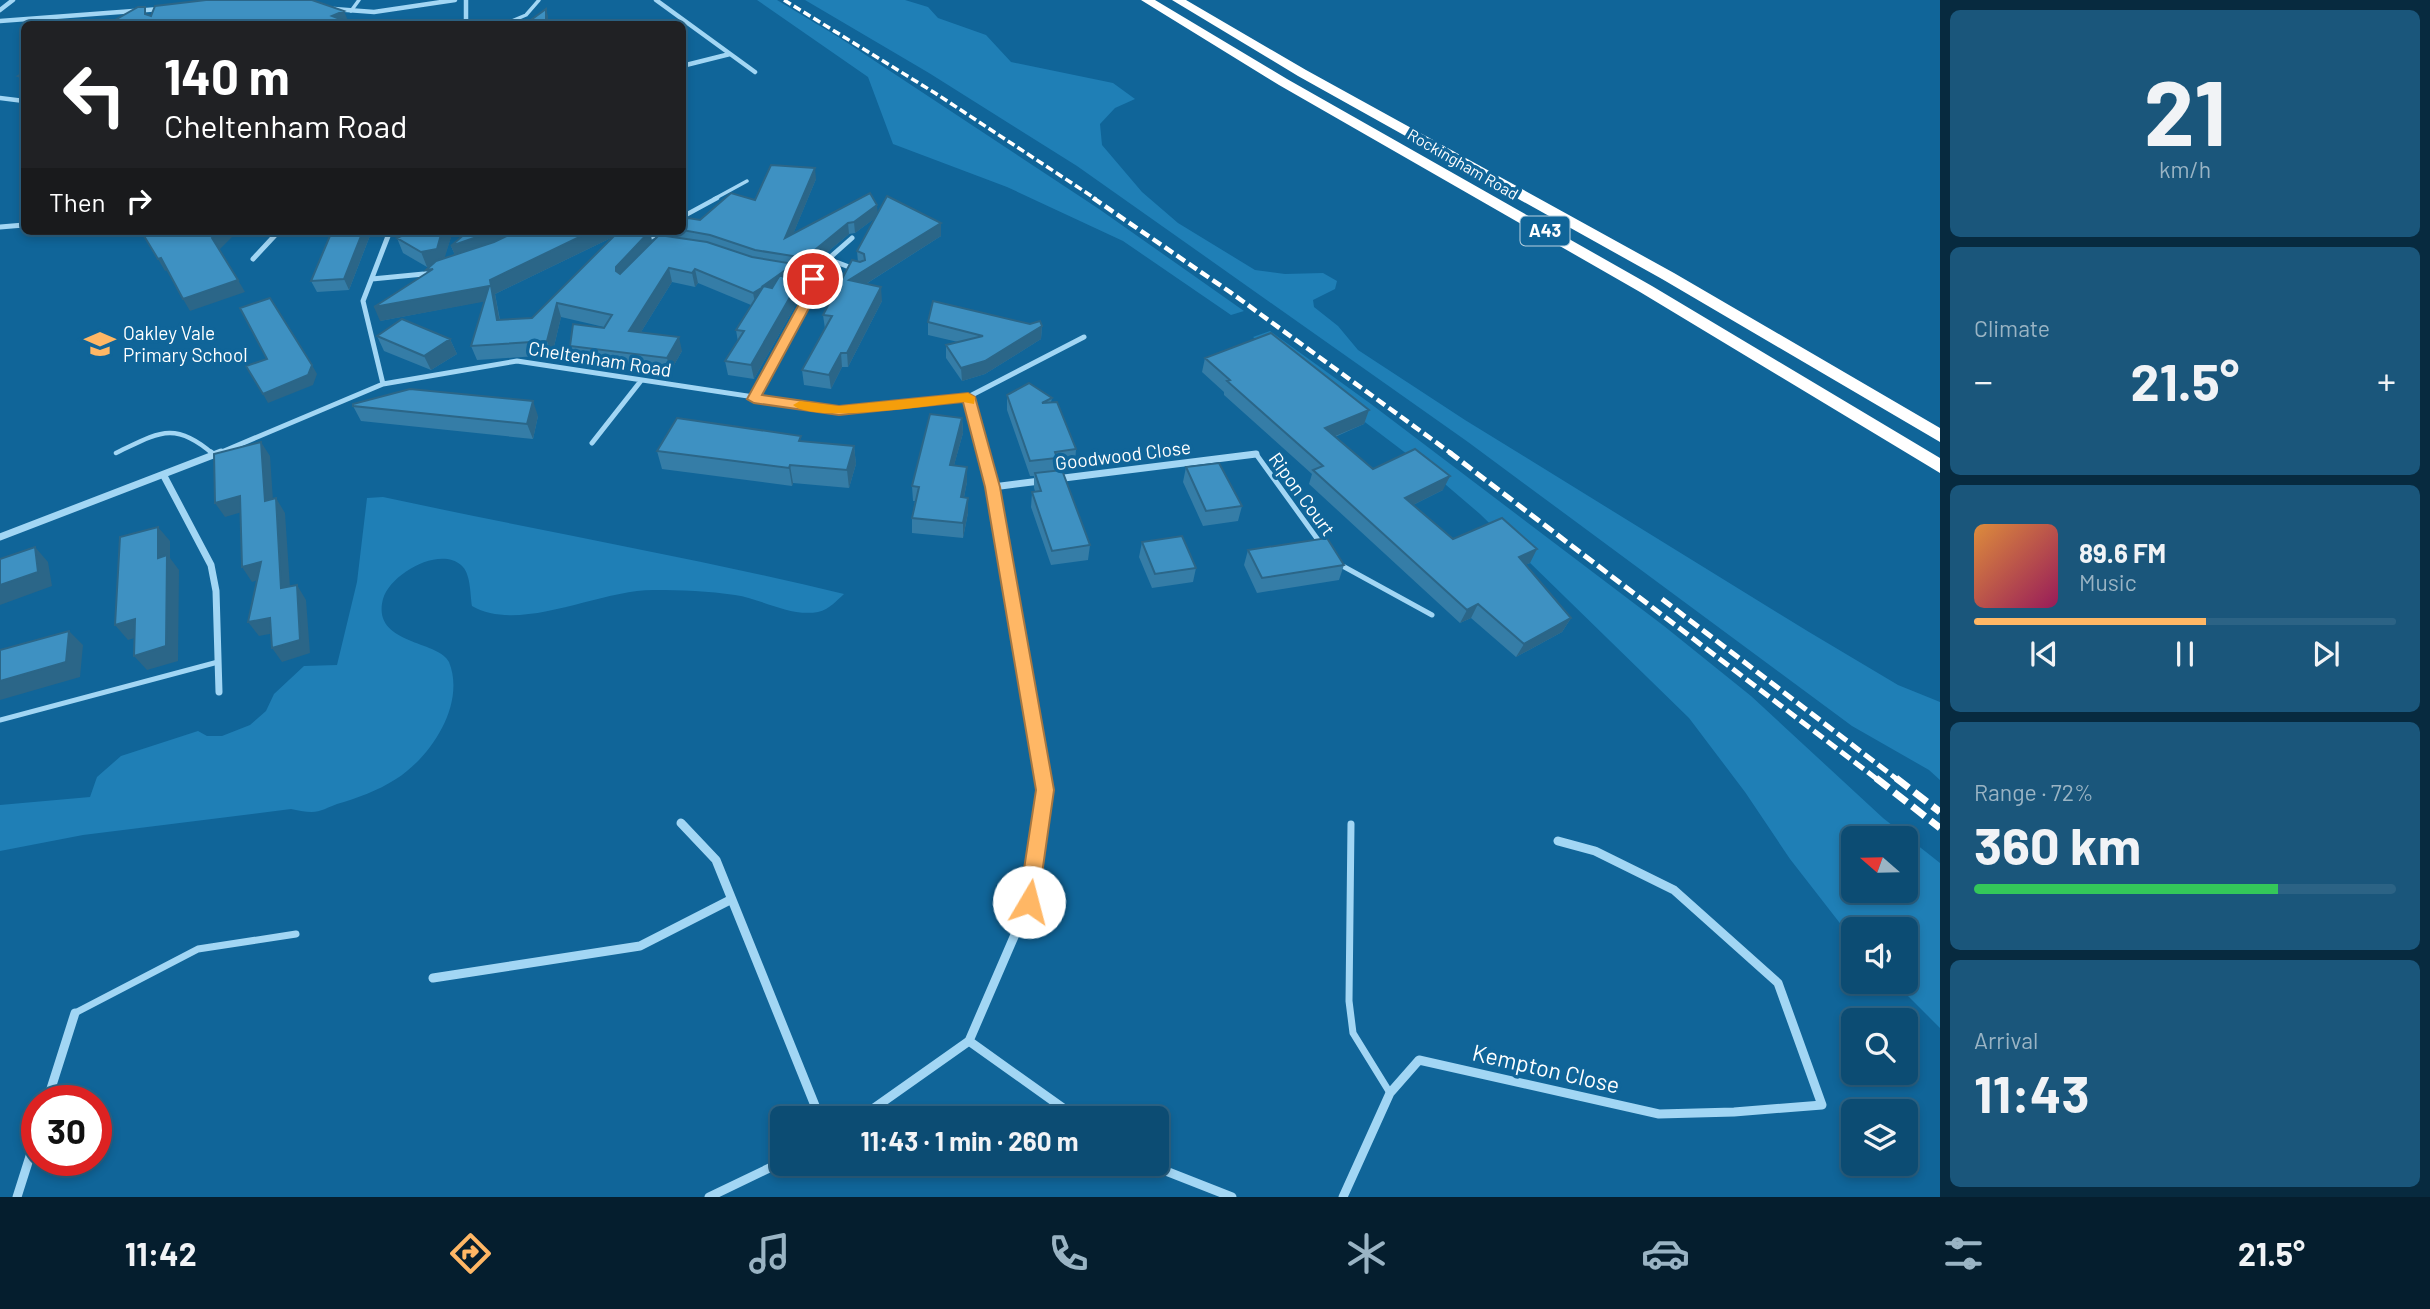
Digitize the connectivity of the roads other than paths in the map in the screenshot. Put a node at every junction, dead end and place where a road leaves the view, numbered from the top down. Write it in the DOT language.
graph roads {
  1 [pos="13,0"];
  2 [pos="359,0"];
  3 [pos="455,0"];
  4 [pos="466,0"];
  5 [pos="539,0"];
  6 [pos="656,0"];
  7 [pos="1147,0"];
  8 [pos="1178,0"];
  9 [pos="323,6"];
  10 [pos="172,8"];
  11 [pos="0,10"];
  12 [pos="158,10"];
  13 [pos="351,11"];
  14 [pos="159,17"];
  15 [pos="0,21"];
  16 [pos="466,21"];
  17 [pos="512,21"];
  18 [pos="685,21"];
  19 [pos="686,22"];
  20 [pos="730,54"];
  21 [pos="686,65"];
  22 [pos="755,72"];
  23 [pos="0,98"];
  24 [pos="21,101"];
  25 [pos="747,181"];
  26 [pos="686,215"];
  27 [pos="21,225"];
  28 [pos="0,227"];
  29 [pos="275,235"];
  30 [pos="388,235"];
  31 [pos="644,235"];
  32 [pos="655,235"];
  33 [pos="650,238"];
  34 [pos="852,238"];
  35 [pos="661,243"];
  36 [pos="253,259"];
  37 [pos="828,259"];
  38 [pos="782,271"];
  39 [pos="861,271"];
  40 [pos="444,272"];
  41 [pos="809,275"];
  42 [pos="372,279"];
  43 [pos="1084,337"];
  44 [pos="640,382"];
  45 [pos="383,384"];
  46 [pos="968,397"];
  47 [pos="754,399"];
  48 [pos="1940,436"];
  49 [pos="592,443"];
  50 [pos="116,453"];
  51 [pos="1256,454"];
  52 [pos="215,455"];
  53 [pos="1940,467"];
  54 [pos="164,476"];
  55 [pos="993,487"];
  56 [pos="0,537"];
  57 [pos="1326,550"];
  58 [pos="1334,561"];
  59 [pos="1432,615"];
  60 [pos="218,662"];
  61 [pos="219,692"];
  62 [pos="0,720"];
  63 [pos="681,822"];
  64 [pos="1352,824"];
  65 [pos="1558,841"];
  66 [pos="730,900"];
  67 [pos="296,934"];
  68 [pos="433,978"];
  69 [pos="75,1013"];
  70 [pos="969,1041"];
  71 [pos="52,1085"];
  72 [pos="1390,1093"];
  73 [pos="815,1106"];
  74 [pos="877,1106"];
  75 [pos="1060,1106"];
  76 [pos="770,1169"];
  77 [pos="1169,1172"];
  78 [pos="24,1176"];
  79 [pos="17,1197"];
  80 [pos="709,1197"];
  81 [pos="1231,1197"];
  82 [pos="1343,1197"];
  1 -- 11 [label="street"];
  2 -- 13 [label="lane"];
  3 -- 13 [label="street"];
  4 -- 16 [label="street"];
  5 -- 17 [label="lane"];
  6 -- 18 [label="street"];
  7 -- 53 [label="highway, Rockingham Road / A43"];
  8 -- 48 [label="highway, Rockingham Road / A43"];
  9 -- 13 [label="street"];
  10 -- 12 [label="street"];
  12 -- 14 [label="street"];
  12 -- 15 [label="street"];
  19 -- 20 [label="street"];
  20 -- 21 [label="street"];
  20 -- 22 [label="street"];
  23 -- 24 [label="street"];
  25 -- 26 [label="lane"];
  27 -- 28 [label="street"];
  29 -- 36 [label="street"];
  30 -- 42 [label="street"];
  31 -- 33 [label="street"];
  32 -- 33 [label="lane"];
  33 -- 35 [label="street"];
  34 -- 37 [label="street"];
  37 -- 39 [label="street"];
  37 -- 41 [label="street"];
  38 -- 41 [label="street"];
  40 -- 42 [label="street"];
  41 -- 47 [label="street"];
  42 -- 45 [label="street"];
  43 -- 46 [label="street, Cheltenham Road"];
  44 -- 45 [label="street, Cheltenham Road"];
  44 -- 47 [label="street, Cheltenham Road"];
  44 -- 49 [label="street"];
  45 -- 52 [label="street, Cheltenham Road"];
  46 -- 47 [label="street, Cheltenham Road"];
  46 -- 55 [label="street"];
  50 -- 52 [label="lane"];
  51 -- 55 [label="street, Goodwood Close"];
  51 -- 57 [label="lane, Ripon Court"];
  52 -- 54 [label="street, Cheltenham Road"];
  54 -- 56 [label="street, Cheltenham Road"];
  54 -- 60 [label="street"];
  55 -- 70 [label="street"];
  58 -- 59 [label="lane, Ripon Court"];
  60 -- 61 [label="street"];
  60 -- 62 [label="lane"];
  63 -- 66 [label="street"];
  64 -- 72 [label="lane"];
  65 -- 72 [label="street, Kempton Close"];
  66 -- 68 [label="street"];
  66 -- 73 [label="street"];
  67 -- 69 [label="lane"];
  69 -- 71 [label="street"];
  70 -- 74 [label="street"];
  70 -- 75 [label="street"];
  72 -- 82 [label="street, Kempton Close"];
  76 -- 80 [label="street"];
  77 -- 81 [label="street"];
  78 -- 79 [label="street"];
}
